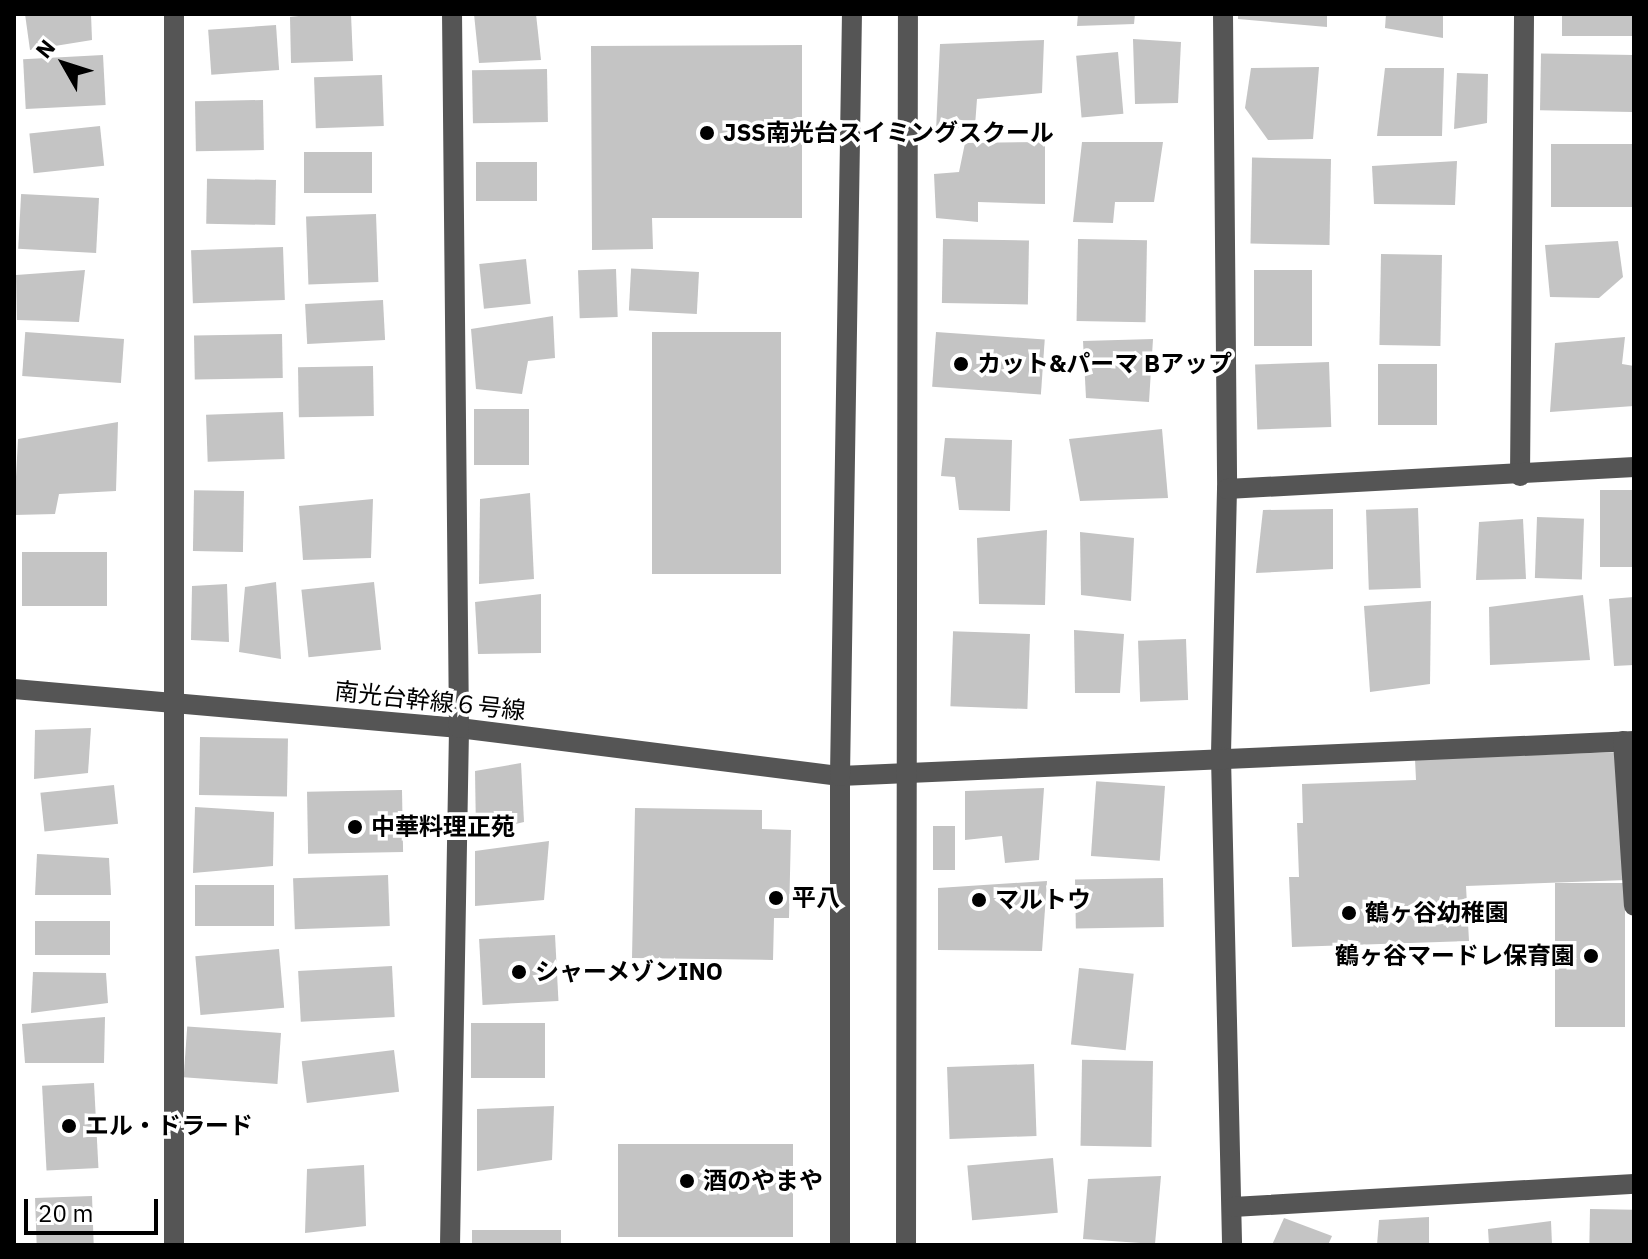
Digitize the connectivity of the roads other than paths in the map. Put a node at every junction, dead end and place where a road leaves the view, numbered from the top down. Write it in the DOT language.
graph roads {
  1 [pos="174,14"];
  2 [pos="452,14"];
  3 [pos="852,14"];
  4 [pos="908,14"];
  5 [pos="1223,14"];
  6 [pos="1524,14"];
  7 [pos="1634,467"];
  8 [pos="1520,476"];
  9 [pos="1227,489"];
  10 [pos="14,689"];
  11 [pos="174,703"];
  12 [pos="459,728"];
  13 [pos="1628,741"];
  14 [pos="1221,757"];
  15 [pos="906,775"];
  16 [pos="840,776"];
  17 [pos="1634,906"];
  18 [pos="1634,1184"];
  19 [pos="1233,1207"];
  20 [pos="174,1245"];
  21 [pos="450,1245"];
  22 [pos="840,1245"];
  23 [pos="906,1245"];
  24 [pos="1232,1245"];
  1 -- 11 [label="street"];
  2 -- 12 [label="street"];
  3 -- 16 [label="street"];
  4 -- 15 [label="street"];
  5 -- 9 [label="street"];
  6 -- 8 [label="street"];
  7 -- 8 [label="street"];
  8 -- 9 [label="street"];
  9 -- 14 [label="street"];
  10 -- 11 [label="street, 南光台幹線６号線"];
  11 -- 12 [label="street, 南光台幹線６号線"];
  11 -- 20 [label="street"];
  12 -- 16 [label="street, 南光台幹線６号線"];
  12 -- 21 [label="street"];
  13 -- 14 [label="street, 南光台幹線６号線"];
  13 -- 17 [label="street"];
  14 -- 15 [label="street, 南光台幹線６号線"];
  14 -- 19 [label="street"];
  15 -- 16 [label="street, 南光台幹線６号線"];
  15 -- 23 [label="street"];
  16 -- 22 [label="street"];
  18 -- 19 [label="street"];
  19 -- 24 [label="street"];
}
